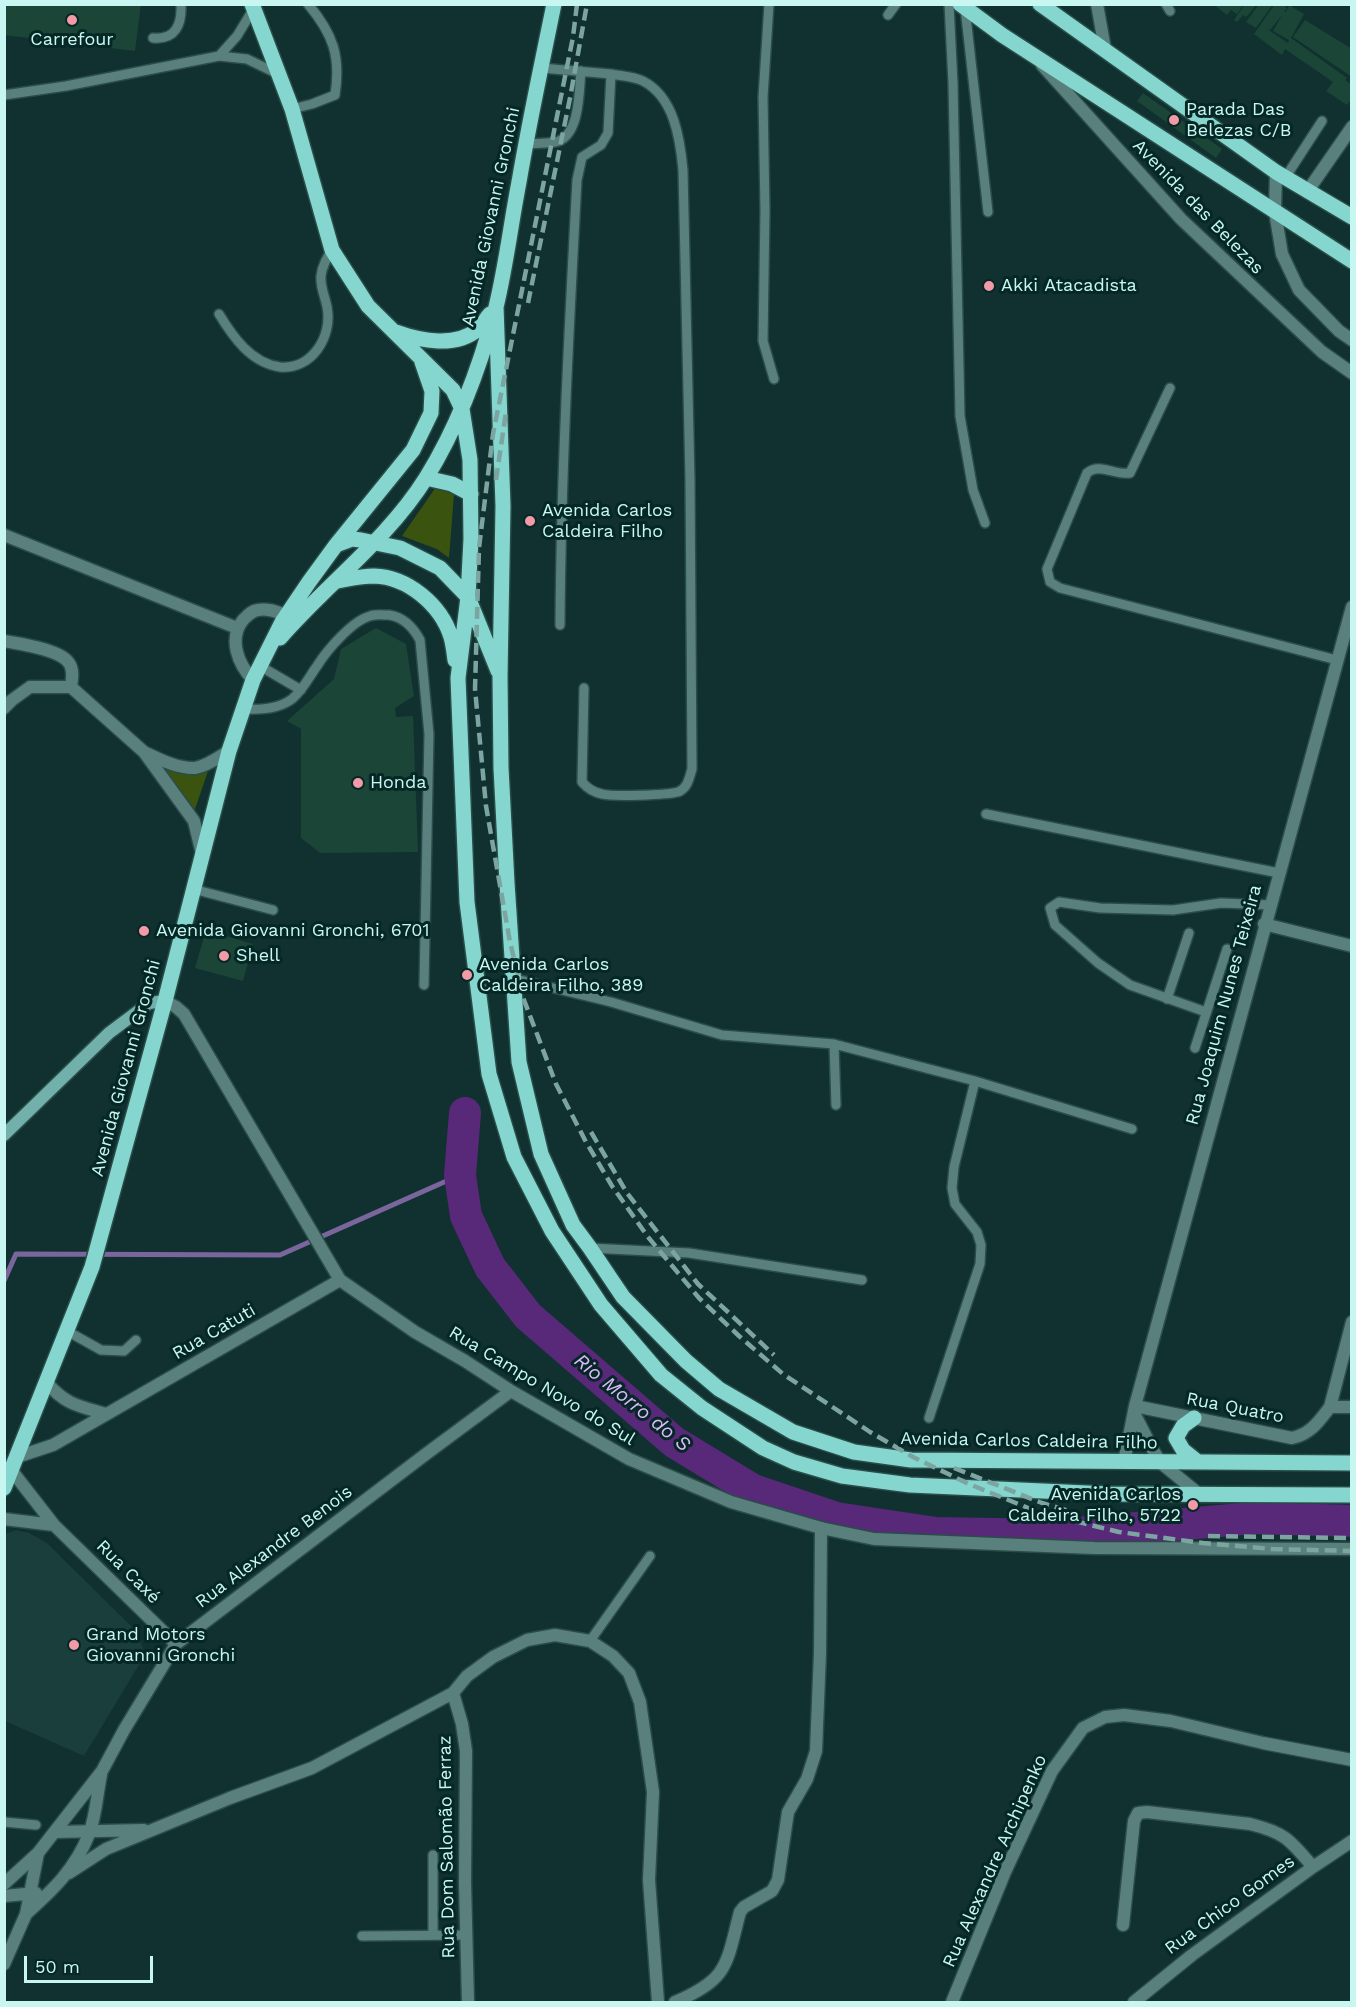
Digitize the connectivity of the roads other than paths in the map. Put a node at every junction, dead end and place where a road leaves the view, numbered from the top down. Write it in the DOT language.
graph roads {
  1 [pos="181,4"];
  2 [pos="308,4"];
  3 [pos="555,4"];
  4 [pos="562,4"];
  5 [pos="769,4"];
  6 [pos="896,4"];
  7 [pos="950,4"];
  8 [pos="1040,4"];
  9 [pos="1097,4"];
  10 [pos="253,6"];
  11 [pos="962,6"];
  12 [pos="888,15"];
  13 [pos="549,29"];
  14 [pos="153,38"];
  15 [pos="1105,49"];
  16 [pos="1032,53"];
  17 [pos="219,56"];
  18 [pos="542,68"];
  19 [pos="580,71"];
  20 [pos="278,74"];
  21 [pos="611,74"];
  22 [pos="4,95"];
  23 [pos="292,109"];
  24 [pos="1322,121"];
  25 [pos="1352,127"];
  26 [pos="525,144"];
  27 [pos="1281,175"];
  28 [pos="1307,192"];
  29 [pos="988,212"];
  30 [pos="1275,212"];
  31 [pos="1352,218"];
  32 [pos="332,250"];
  33 [pos="1352,261"];
  34 [pos="496,306"];
  35 [pos="219,314"];
  36 [pos="391,330"];
  37 [pos="1352,340"];
  38 [pos="421,359"];
  39 [pos="1352,373"];
  40 [pos="774,379"];
  41 [pos="1170,388"];
  42 [pos="462,409"];
  43 [pos="426,478"];
  44 [pos="471,494"];
  45 [pos="985,523"];
  46 [pos="4,535"];
  47 [pos="374,542"];
  48 [pos="336,545"];
  49 [pos="337,581"];
  50 [pos="468,597"];
  51 [pos="1352,607"];
  52 [pos="286,615"];
  53 [pos="560,625"];
  54 [pos="237,628"];
  55 [pos="4,641"];
  56 [pos="1337,660"];
  57 [pos="260,666"];
  58 [pos="500,676"];
  59 [pos="458,678"];
  60 [pos="71,687"];
  61 [pos="584,688"];
  62 [pos="301,690"];
  63 [pos="4,708"];
  64 [pos="243,709"];
  65 [pos="229,751"];
  66 [pos="144,752"];
  67 [pos="986,814"];
  68 [pos="202,854"];
  69 [pos="1279,873"];
  70 [pos="193,889"];
  71 [pos="1270,905"];
  72 [pos="273,909"];
  73 [pos="1264,924"];
  74 [pos="1189,933"];
  75 [pos="1352,946"];
  76 [pos="1227,949"];
  77 [pos="512,978"];
  78 [pos="424,985"];
  79 [pos="1167,999"];
  80 [pos="165,1001"];
  81 [pos="1206,1012"];
  82 [pos="834,1044"];
  83 [pos="1195,1048"];
  84 [pos="975,1081"];
  85 [pos="836,1105"];
  86 [pos="1132,1128"];
  87 [pos="4,1135"];
  88 [pos="590,1248"];
  89 [pos="340,1280"];
  90 [pos="862,1280"];
  91 [pos="1352,1322"];
  92 [pos="67,1331"];
  93 [pos="136,1340"];
  94 [pos="46,1383"];
  95 [pos="511,1391"];
  96 [pos="1330,1407"];
  97 [pos="1352,1407"];
  98 [pos="1135,1409"];
  99 [pos="106,1414"];
  100 [pos="929,1418"];
  101 [pos="1194,1418"];
  102 [pos="1125,1462"];
  103 [pos="1198,1462"];
  104 [pos="1161,1463"];
  105 [pos="1352,1463"];
  106 [pos="14,1464"];
  107 [pos="4,1488"];
  108 [pos="1199,1494"];
  109 [pos="1352,1495"];
  110 [pos="4,1519"];
  111 [pos="54,1525"];
  112 [pos="821,1528"];
  113 [pos="1352,1549"];
  114 [pos="650,1556"];
  115 [pos="590,1641"];
  116 [pos="176,1644"];
  117 [pos="453,1693"];
  118 [pos="1352,1760"];
  119 [pos="102,1771"];
  120 [pos="4,1822"];
  121 [pos="36,1825"];
  122 [pos="154,1830"];
  123 [pos="56,1832"];
  124 [pos="90,1833"];
  125 [pos="1352,1841"];
  126 [pos="38,1853"];
  127 [pos="433,1856"];
  128 [pos="1313,1866"];
  129 [pos="69,1873"];
  130 [pos="4,1884"];
  131 [pos="53,1890"];
  132 [pos="30,1894"];
  133 [pos="4,1896"];
  134 [pos="26,1914"];
  135 [pos="1123,1925"];
  136 [pos="433,1935"];
  137 [pos="467,1935"];
  138 [pos="362,1936"];
  139 [pos="4,1964"];
  140 [pos="468,2002"];
  141 [pos="658,2002"];
  142 [pos="675,2002"];
  143 [pos="952,2002"];
  144 [pos="1134,2002"];
  1 -- 14 [label="lane"];
  2 -- 23 [label="lane"];
  3 -- 13 [label="main road, Avenida Giovanni Gronchi"];
  4 -- 13 [label="main road"];
  5 -- 40 [label="lane"];
  6 -- 12 [label="lane"];
  7 -- 45 [label="lane"];
  8 -- 15 [label="main road"];
  9 -- 15 [label="street"];
  10 -- 17 [label="lane"];
  10 -- 20 [label="main road"];
  11 -- 16 [label="main road"];
  11 -- 29 [label="lane"];
  13 -- 18 [label="main road, Avenida Giovanni Gronchi"];
  15 -- 27 [label="main road"];
  16 -- 30 [label="main road"];
  16 -- 39 [label="street, Avenida das Belezas"];
  17 -- 20 [label="lane"];
  17 -- 22 [label="lane"];
  18 -- 19 [label="lane"];
  18 -- 26 [label="main road, Avenida Giovanni Gronchi"];
  19 -- 21 [label="lane"];
  19 -- 26 [label="lane"];
  20 -- 23 [label="main road"];
  21 -- 53 [label="lane"];
  21 -- 61 [label="lane"];
  23 -- 32 [label="main road"];
  24 -- 27 [label="lane"];
  25 -- 28 [label="street"];
  26 -- 34 [label="main road, Avenida Giovanni Gronchi"];
  27 -- 28 [label="main road"];
  27 -- 30 [label="street, Avenida das Belezas"];
  28 -- 31 [label="main road"];
  30 -- 33 [label="main road"];
  30 -- 37 [label="street, Avenida das Belezas"];
  32 -- 35 [label="lane"];
  32 -- 36 [label="main road"];
  34 -- 36 [label="main road"];
  34 -- 42 [label="main road, Avenida Giovanni Gronchi"];
  34 -- 58 [label="main road, Avenida Carlos Caldeira Filho"];
  36 -- 38 [label="main road"];
  38 -- 42 [label="main road"];
  38 -- 48 [label="main road, Avenida Giovanni Gronchi"];
  41 -- 56 [label="lane"];
  42 -- 43 [label="main road, Avenida Giovanni Gronchi"];
  42 -- 44 [label="main road"];
  43 -- 44 [label="main road"];
  43 -- 47 [label="main road, Avenida Giovanni Gronchi"];
  44 -- 50 [label="main road"];
  46 -- 54 [label="street"];
  47 -- 48 [label="main road"];
  47 -- 49 [label="main road, Avenida Giovanni Gronchi"];
  47 -- 50 [label="main road"];
  48 -- 52 [label="main road, Avenida Giovanni Gronchi"];
  49 -- 57 [label="main road, Avenida Giovanni Gronchi"];
  49 -- 59 [label="main road"];
  50 -- 58 [label="main road"];
  50 -- 59 [label="main road"];
  51 -- 56 [label="street, Rua Joaquim Nunes Teixeira"];
  52 -- 54 [label="street"];
  52 -- 57 [label="main road, Avenida Giovanni Gronchi"];
  54 -- 57 [label="street"];
  55 -- 60 [label="street"];
  56 -- 69 [label="street, Rua Joaquim Nunes Teixeira"];
  57 -- 62 [label="lane"];
  57 -- 64 [label="main road, Avenida Giovanni Gronchi"];
  58 -- 77 [label="main road, Avenida Carlos Caldeira Filho"];
  59 -- 108 [label="main road"];
  60 -- 63 [label="street"];
  60 -- 66 [label="street"];
  62 -- 64 [label="lane"];
  62 -- 78 [label="lane"];
  64 -- 65 [label="main road, Avenida Giovanni Gronchi"];
  65 -- 66 [label="street"];
  65 -- 68 [label="main road, Avenida Giovanni Gronchi"];
  66 -- 68 [label="street"];
  67 -- 69 [label="lane"];
  68 -- 70 [label="main road, Avenida Giovanni Gronchi"];
  69 -- 71 [label="street, Rua Joaquim Nunes Teixeira"];
  70 -- 72 [label="lane"];
  70 -- 80 [label="main road, Avenida Giovanni Gronchi"];
  71 -- 73 [label="street, Rua Joaquim Nunes Teixeira"];
  71 -- 79 [label="lane"];
  73 -- 75 [label="street"];
  73 -- 98 [label="street, Rua Joaquim Nunes Teixeira"];
  74 -- 79 [label="lane"];
  76 -- 81 [label="lane"];
  77 -- 82 [label="lane"];
  77 -- 88 [label="main road, Avenida Carlos Caldeira Filho"];
  79 -- 81 [label="lane"];
  80 -- 87 [label="main road"];
  80 -- 89 [label="street, Rua Campo Novo do Sul"];
  80 -- 92 [label="main road, Avenida Giovanni Gronchi"];
  81 -- 83 [label="lane"];
  82 -- 84 [label="lane"];
  82 -- 85 [label="lane"];
  84 -- 86 [label="lane"];
  84 -- 100 [label="lane"];
  88 -- 90 [label="lane"];
  88 -- 102 [label="main road, Avenida Carlos Caldeira Filho"];
  89 -- 95 [label="street, Rua Campo Novo do Sul"];
  89 -- 99 [label="street, Rua Catuti"];
  91 -- 96 [label="street"];
  92 -- 93 [label="lane"];
  92 -- 94 [label="main road, Avenida Giovanni Gronchi"];
  94 -- 99 [label="street"];
  94 -- 106 [label="main road, Avenida Giovanni Gronchi"];
  95 -- 112 [label="street, Rua Campo Novo do Sul"];
  95 -- 116 [label="street, Rua Alexandre Benois"];
  96 -- 97 [label="street"];
  96 -- 101 [label="street, Rua Quatro"];
  98 -- 101 [label="street, Rua Quatro"];
  98 -- 102 [label="street, Rua Joaquim Nunes Teixeira"];
  98 -- 104 [label="street"];
  99 -- 106 [label="street, Rua Catuti"];
  101 -- 103 [label="main road"];
  102 -- 104 [label="main road, Avenida Carlos Caldeira Filho"];
  103 -- 104 [label="main road, Avenida Carlos Caldeira Filho"];
  103 -- 105 [label="main road, Avenida Carlos Caldeira Filho"];
  104 -- 108 [label="street"];
  106 -- 107 [label="main road, Avenida Giovanni Gronchi"];
  106 -- 111 [label="street, Rua Caxé"];
  108 -- 109 [label="main road"];
  110 -- 111 [label="street"];
  111 -- 116 [label="street, Rua Caxé"];
  112 -- 113 [label="street, Rua Campo Novo do Sul"];
  112 -- 142 [label="street"];
  114 -- 115 [label="lane"];
  115 -- 117 [label="street"];
  115 -- 141 [label="street"];
  116 -- 119 [label="street, Rua Alexandre Benois"];
  117 -- 122 [label="street"];
  117 -- 137 [label="street, Rua Dom Salomão Ferraz"];
  118 -- 143 [label="street, Rua Alexandre Archipenko"];
  119 -- 123 [label="street, Rua Alexandre Benois"];
  119 -- 124 [label="street, Rua Alexandre Benois"];
  120 -- 121 [label="lane"];
  122 -- 124 [label="street"];
  122 -- 129 [label="street"];
  123 -- 124 [label="street"];
  123 -- 126 [label="street, Rua Alexandre Benois"];
  124 -- 129 [label="street, Rua Alexandre Benois"];
  125 -- 128 [label="street, Rua Chico Gomes"];
  126 -- 130 [label="street"];
  126 -- 132 [label="street, Rua Alexandre Benois"];
  127 -- 136 [label="lane"];
  128 -- 135 [label="street"];
  128 -- 144 [label="street, Rua Chico Gomes"];
  129 -- 131 [label="street, Rua Alexandre Benois"];
  131 -- 132 [label="street"];
  131 -- 134 [label="street, Rua Alexandre Benois"];
  132 -- 133 [label="street"];
  132 -- 134 [label="street, Rua Alexandre Benois"];
  134 -- 139 [label="street, Rua Alexandre Benois"];
  136 -- 137 [label="lane"];
  136 -- 138 [label="lane"];
  137 -- 140 [label="street, Rua Dom Salomão Ferraz"];
}
